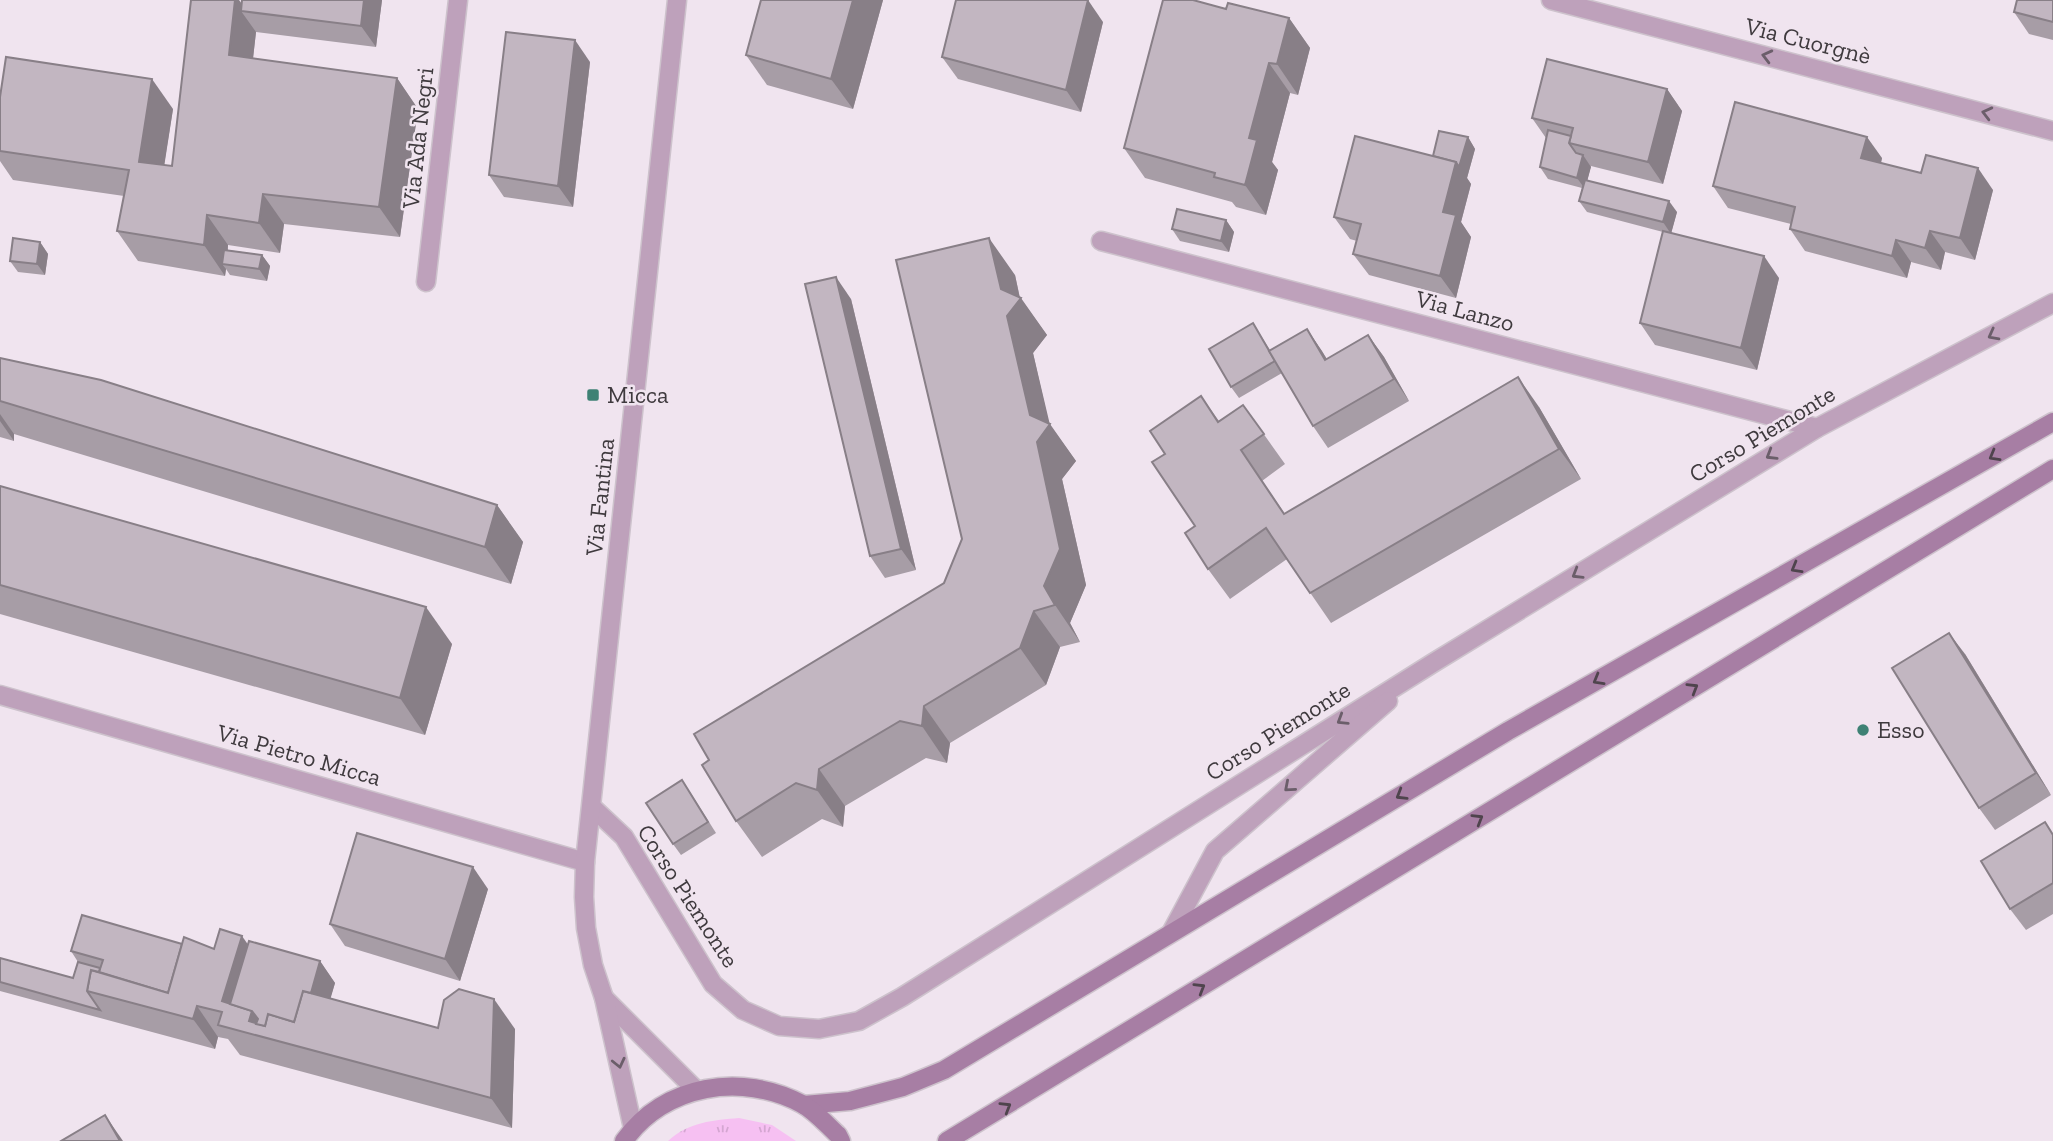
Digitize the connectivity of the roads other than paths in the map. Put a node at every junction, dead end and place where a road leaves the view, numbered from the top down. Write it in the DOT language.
graph roads {
  1 [pos="458,0"];
  2 [pos="677,0"];
  3 [pos="1551,0"];
  4 [pos="2053,131"];
  5 [pos="1101,241"];
  6 [pos="426,282"];
  7 [pos="2053,303"];
  8 [pos="2053,422"];
  9 [pos="1817,428"];
  10 [pos="2053,469"];
  11 [pos="1433,663"];
  12 [pos="0,695"];
  13 [pos="592,807"];
  14 [pos="585,862"];
  15 [pos="1171,933"];
  16 [pos="604,998"];
  17 [pos="696,1090"];
  18 [pos="804,1105"];
  19 [pos="629,1135"];
  20 [pos="841,1141"];
  21 [pos="947,1141"];
  1 -- 6 [label="street, Via Ada Negri"];
  2 -- 13 [label="street, Via Fantina"];
  4 -- 3 [label="street, Via Cuorgnè, one-way"];
  5 -- 9 [label="street, Via Lanzo"];
  7 -- 9 [label="street, Corso Piemonte, one-way"];
  8 -- 15 [label="main road, one-way"];
  9 -- 11 [label="street, Corso Piemonte, one-way"];
  21 -- 10 [label="main road, one-way"];
  11 -- 13 [label="street, Corso Piemonte, one-way"];
  11 -- 15 [label="street, one-way"];
  12 -- 14 [label="street, Via Pietro Micca"];
  13 -- 14 [label="street, Via Fantina"];
  14 -- 16 [label="street, Via Fantina"];
  15 -- 18 [label="main road"];
  16 -- 17 [label="street, Via Fantina"];
  16 -- 19 [label="street, Via Fantina, one-way"];
  17 -- 18 [label="main road"];
  17 -- 19 [label="main road"];
  18 -- 20 [label="main road"];
}
